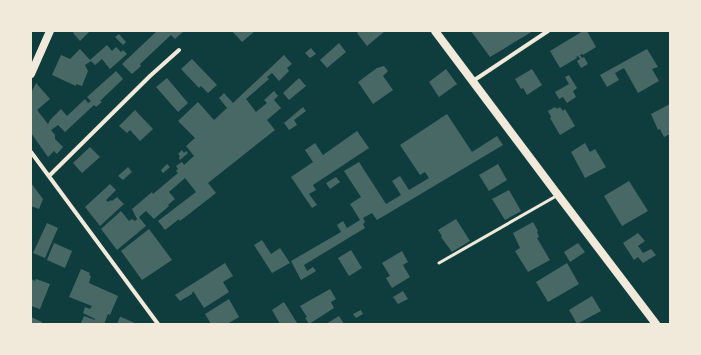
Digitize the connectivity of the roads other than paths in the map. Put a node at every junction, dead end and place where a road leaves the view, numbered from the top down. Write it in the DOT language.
graph roads {
  1 [pos="50,31"];
  2 [pos="435,31"];
  3 [pos="548,31"];
  4 [pos="179,50"];
  5 [pos="31,74"];
  6 [pos="473,81"];
  7 [pos="31,152"];
  8 [pos="49,176"];
  9 [pos="558,195"];
  10 [pos="439,263"];
  11 [pos="158,324"];
  12 [pos="656,324"];
  1 -- 5 [label="main road"];
  2 -- 6 [label="main road"];
  3 -- 6 [label="street"];
  4 -- 8 [label="street"];
  6 -- 9 [label="main road"];
  7 -- 8 [label="street"];
  8 -- 11 [label="street"];
  9 -- 10 [label="lane"];
  9 -- 12 [label="main road"];
}
